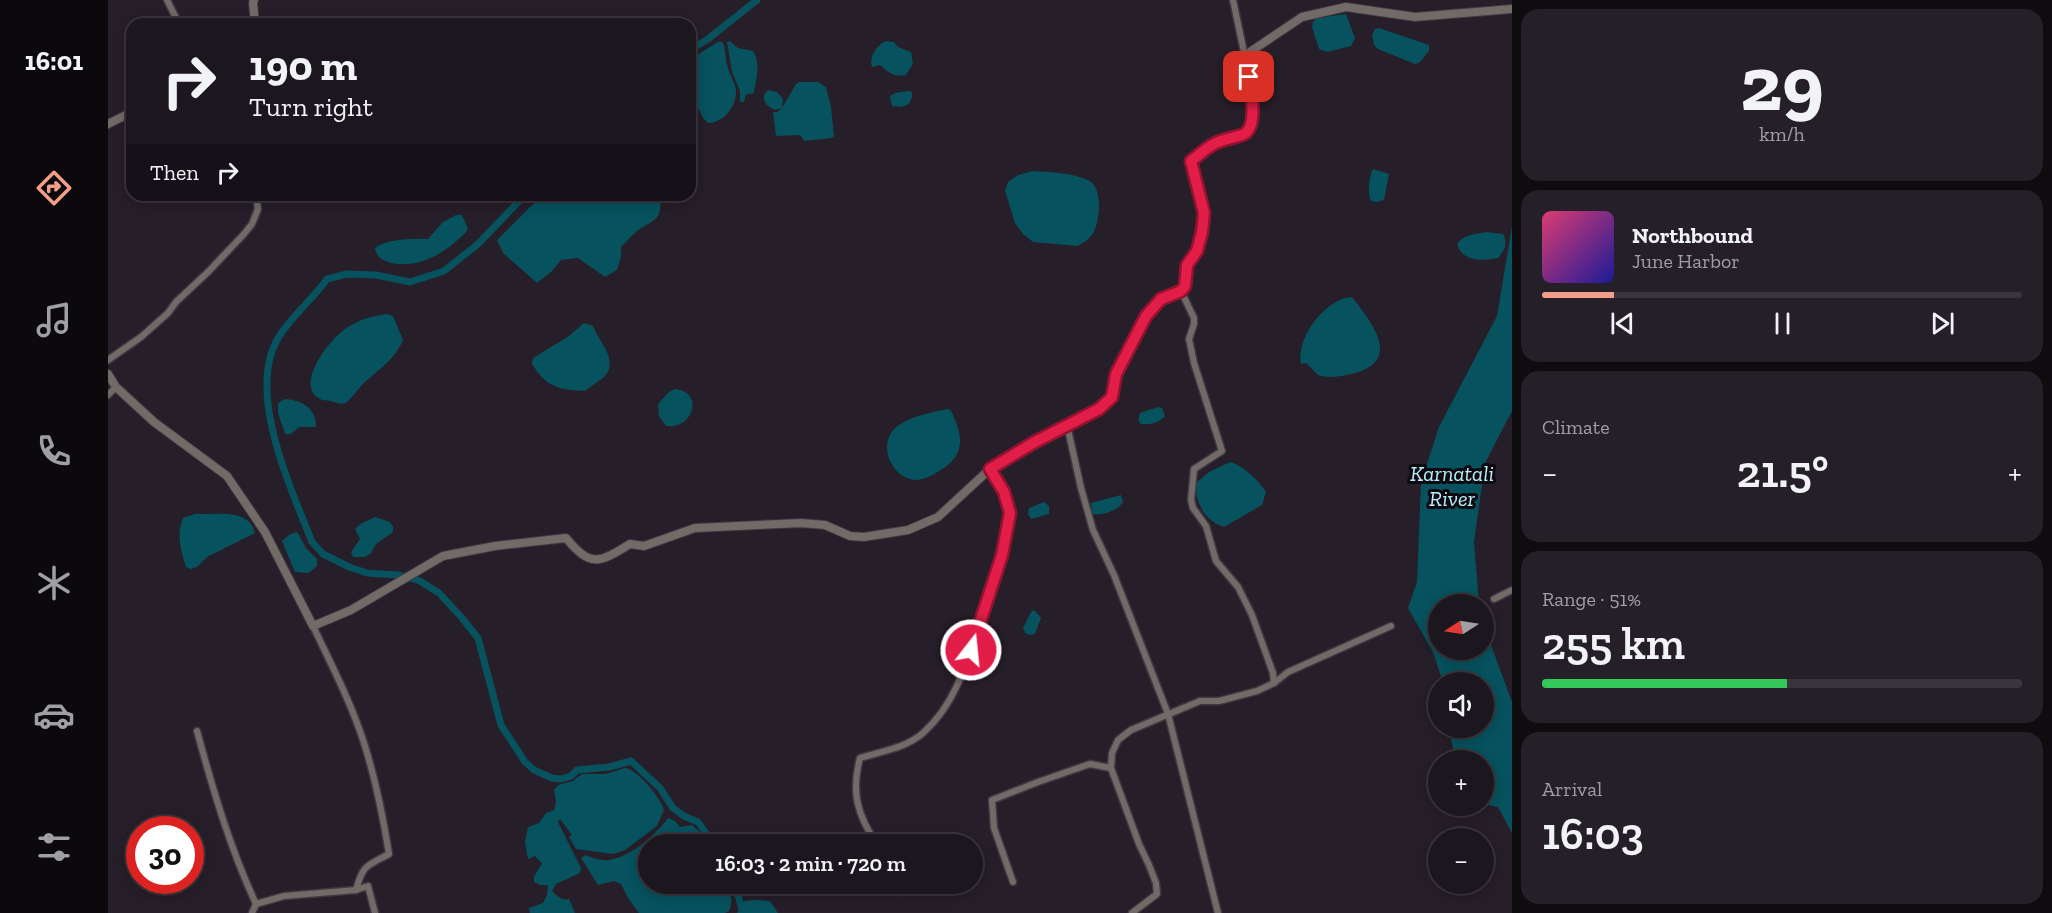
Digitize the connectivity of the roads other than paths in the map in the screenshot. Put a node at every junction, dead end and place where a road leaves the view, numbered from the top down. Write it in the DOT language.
graph roads {
  1 [pos="167,0"];
  2 [pos="254,0"];
  3 [pos="1233,0"];
  4 [pos="1365,0"];
  5 [pos="1512,9"];
  6 [pos="1363,10"];
  7 [pos="176,18"];
  8 [pos="254,18"];
  9 [pos="1245,57"];
  10 [pos="126,115"];
  11 [pos="108,124"];
  12 [pos="257,201"];
  13 [pos="1181,291"];
  14 [pos="108,360"];
  15 [pos="108,374"];
  16 [pos="116,387"];
  17 [pos="108,395"];
  18 [pos="1067,425"];
  19 [pos="990,469"];
  20 [pos="1512,590"];
  21 [pos="1494,599"];
  22 [pos="313,626"];
  23 [pos="1391,626"];
  24 [pos="1274,683"];
  25 [pos="1168,714"];
  26 [pos="197,731"];
  27 [pos="1111,768"];
  28 [pos="870,834"];
  29 [pos="1013,882"];
  30 [pos="356,890"];
  31 [pos="256,904"];
  32 [pos="252,913"];
  33 [pos="375,913"];
  34 [pos="1132,913"];
  35 [pos="1218,913"];
  1 -- 7 [label="street"];
  2 -- 8 [label="street"];
  3 -- 9 [label="street"];
  4 -- 6 [label="street"];
  5 -- 6 [label="street"];
  6 -- 9 [label="street"];
  9 -- 13 [label="street"];
  10 -- 11 [label="street"];
  12 -- 14 [label="street"];
  13 -- 18 [label="street"];
  13 -- 24 [label="street"];
  15 -- 16 [label="street"];
  16 -- 17 [label="street"];
  16 -- 22 [label="street"];
  18 -- 19 [label="street"];
  18 -- 25 [label="street"];
  19 -- 22 [label="street"];
  19 -- 28 [label="street"];
  20 -- 21 [label="street"];
  22 -- 30 [label="street"];
  23 -- 24 [label="street"];
  24 -- 25 [label="street"];
  25 -- 27 [label="street"];
  25 -- 35 [label="street"];
  26 -- 31 [label="street"];
  27 -- 29 [label="street"];
  27 -- 34 [label="street"];
  30 -- 31 [label="street"];
  30 -- 33 [label="street"];
  31 -- 32 [label="street"];
}
